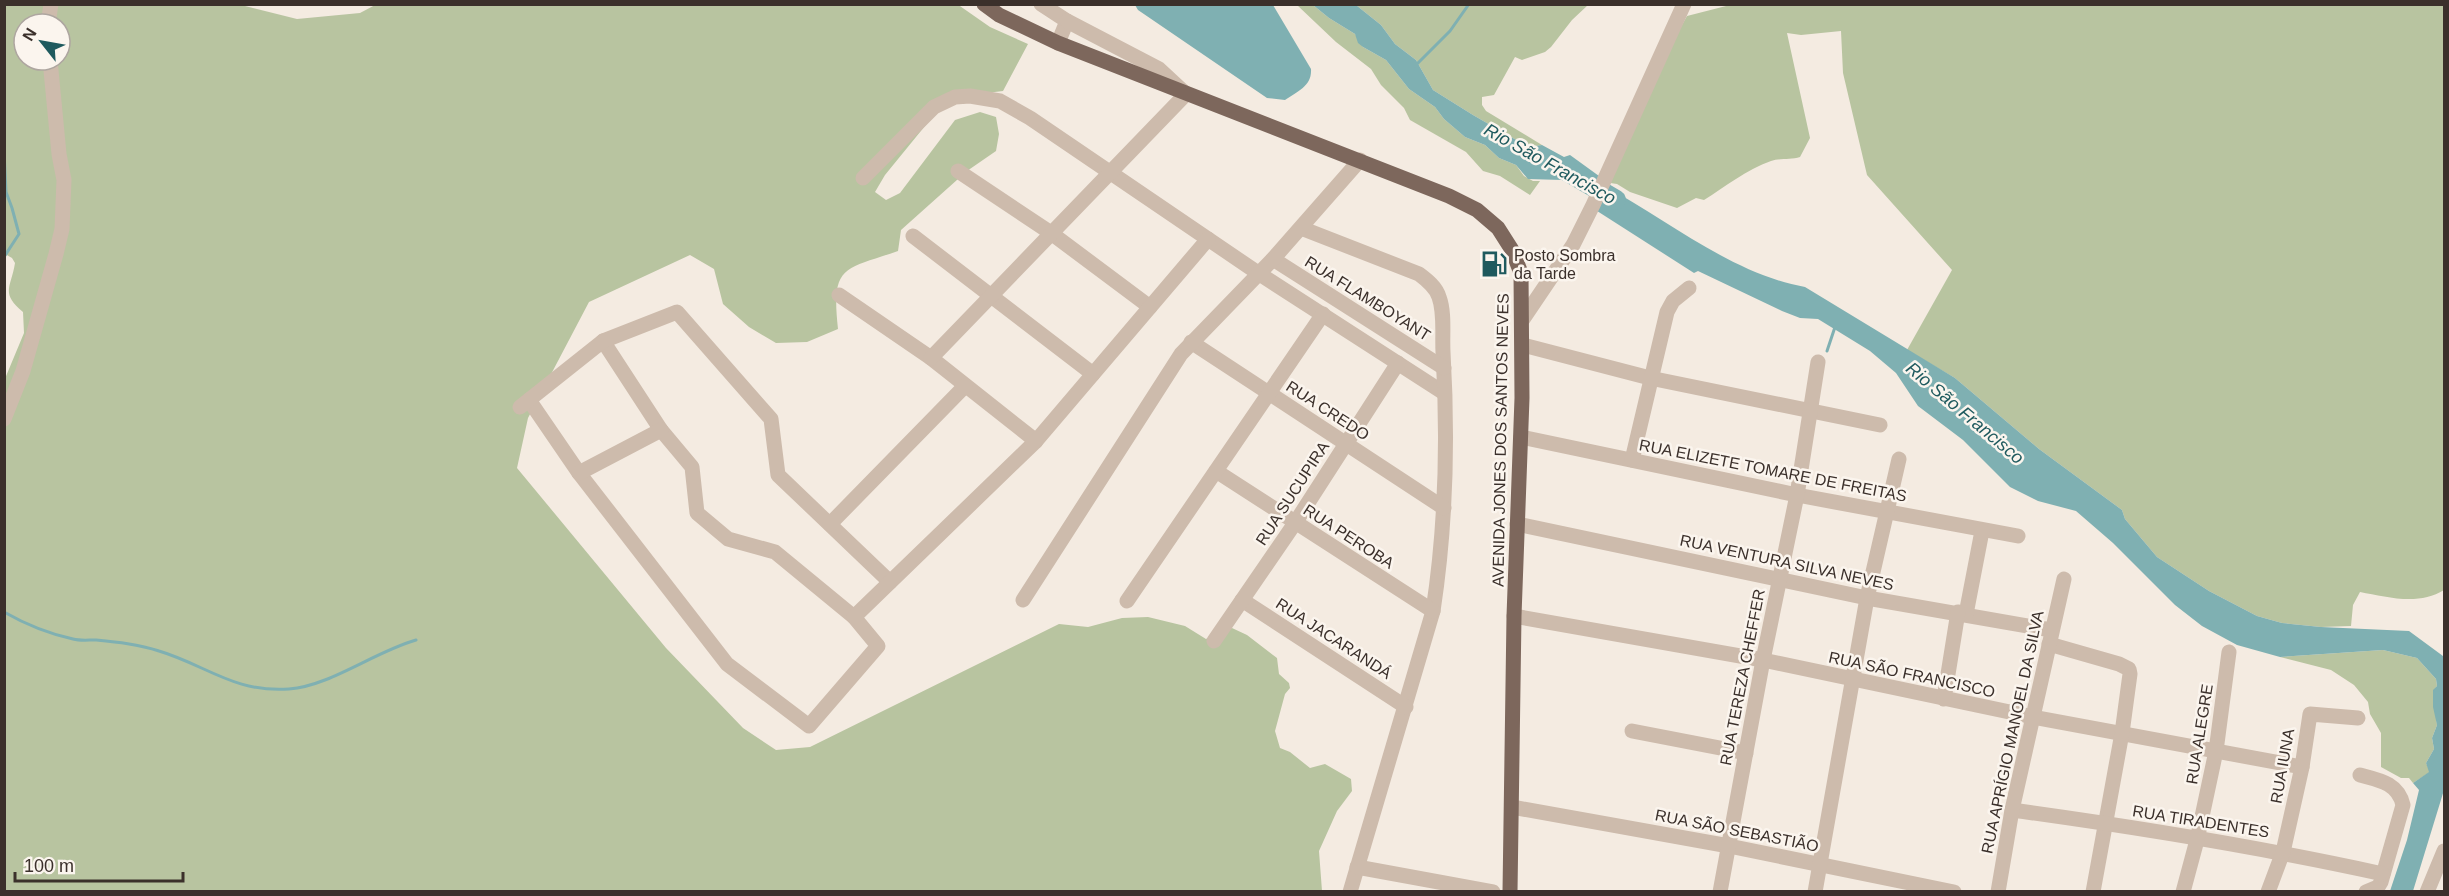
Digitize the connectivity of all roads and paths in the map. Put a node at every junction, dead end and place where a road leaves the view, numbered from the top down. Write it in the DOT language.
graph roads {
  1 [pos="984,4"];
  2 [pos="1041,4"];
  3 [pos="1684,4"];
  4 [pos="1066,21"];
  5 [pos="1058,43"];
  6 [pos="51,72"];
  7 [pos="1186,94"];
  8 [pos="1360,160"];
  9 [pos="958,171"];
  10 [pos="1111,173"];
  11 [pos="862,178"];
  12 [pos="1301,228"];
  13 [pos="1051,233"];
  14 [pos="913,236"];
  15 [pos="1208,239"];
  16 [pos="1273,259"];
  17 [pos="1258,273"];
  18 [pos="1689,288"];
  19 [pos="839,295"];
  20 [pos="991,296"];
  21 [pos="1150,307"];
  22 [pos="1323,314"];
  23 [pos="1523,319"];
  24 [pos="603,341"];
  25 [pos="1191,342"];
  26 [pos="1523,345"];
  27 [pos="931,358"];
  28 [pos="1818,362"];
  29 [pos="1398,363"];
  30 [pos="1444,368"];
  31 [pos="1093,374"];
  32 [pos="1650,378"];
  33 [pos="965,386"];
  34 [pos="1444,393"];
  35 [pos="1270,394"];
  36 [pos="1810,411"];
  37 [pos="4,419"];
  38 [pos="1880,425"];
  39 [pos="661,430"];
  40 [pos="1521,438"];
  41 [pos="1036,441"];
  42 [pos="1346,443"];
  43 [pos="1899,459"];
  44 [pos="1632,460"];
  45 [pos="1216,471"];
  46 [pos="579,473"];
  47 [pos="1797,495"];
  48 [pos="1444,508"];
  49 [pos="1886,511"];
  50 [pos="1295,523"];
  51 [pos="830,524"];
  52 [pos="1517,524"];
  53 [pos="1982,531"];
  54 [pos="2018,536"];
  55 [pos="1779,579"];
  56 [pos="2064,579"];
  57 [pos="890,582"];
  58 [pos="1867,598"];
  59 [pos="1023,600"];
  60 [pos="1242,600"];
  61 [pos="1127,601"];
  62 [pos="1433,611"];
  63 [pos="1962,613"];
  64 [pos="1514,616"];
  65 [pos="854,617"];
  66 [pos="2050,637"];
  67 [pos="1214,641"];
  68 [pos="2229,652"];
  69 [pos="1763,660"];
  70 [pos="1852,680"];
  71 [pos="1944,699"];
  72 [pos="1406,707"];
  73 [pos="2032,717"];
  74 [pos="2358,718"];
  75 [pos="1632,731"];
  76 [pos="2122,733"];
  77 [pos="2216,751"];
  78 [pos="1746,753"];
  79 [pos="2302,767"];
  80 [pos="2360,775"];
  81 [pos="1512,807"];
  82 [pos="2012,810"];
  83 [pos="2105,823"];
  84 [pos="2197,840"];
  85 [pos="1729,846"];
  86 [pos="2445,850"];
  87 [pos="2283,852"];
  88 [pos="1819,865"];
  89 [pos="1357,867"];
  90 [pos="2383,874"];
  91 [pos="1912,887"];
  92 [pos="1350,891"];
  93 [pos="1493,891"];
  94 [pos="1510,891"];
  95 [pos="1720,891"];
  96 [pos="1815,891"];
  97 [pos="1954,891"];
  98 [pos="1998,891"];
  99 [pos="2093,891"];
  100 [pos="2184,891"];
  101 [pos="2268,891"];
  102 [pos="2366,891"];
  103 [pos="2427,891"];
  1 -- 5 [label="main road, AVENIDA JONES DOS SANTOS NEVES"];
  2 -- 4 [label="street"];
  3 -- 23 [label="street"];
  4 -- 5 [label="street"];
  4 -- 7 [label="street"];
  5 -- 7 [label="main road, AVENIDA JONES DOS SANTOS NEVES"];
  6 -- 37 [label="street"];
  7 -- 8 [label="main road, AVENIDA JONES DOS SANTOS NEVES"];
  7 -- 10 [label="street"];
  8 -- 12 [label="street"];
  8 -- 23 [label="main road, AVENIDA JONES DOS SANTOS NEVES"];
  9 -- 13 [label="street"];
  10 -- 11 [label="street"];
  10 -- 13 [label="street"];
  10 -- 15 [label="street"];
  12 -- 16 [label="street"];
  12 -- 30 [label="street"];
  13 -- 20 [label="street"];
  13 -- 21 [label="street"];
  14 -- 20 [label="street"];
  15 -- 17 [label="street"];
  15 -- 21 [label="street"];
  16 -- 17 [label="street"];
  16 -- 30 [label="street, RUA FLAMBOYANT"];
  17 -- 22 [label="street"];
  17 -- 25 [label="street"];
  18 -- 32 [label="street"];
  19 -- 27 [label="street"];
  20 -- 27 [label="street"];
  20 -- 31 [label="street"];
  21 -- 31 [label="street"];
  22 -- 29 [label="street"];
  22 -- 35 [label="street"];
  23 -- 26 [label="main road, AVENIDA JONES DOS SANTOS NEVES"];
  24 -- 39 [label="street"];
  24 -- 46 [label="street"];
  24 -- 51 [label="street"];
  25 -- 35 [label="street, RUA CREDO"];
  25 -- 59 [label="street"];
  26 -- 32 [label="street"];
  26 -- 40 [label="main road, AVENIDA JONES DOS SANTOS NEVES"];
  27 -- 33 [label="street"];
  28 -- 36 [label="street, RUA TEREZA CHEFFER"];
  29 -- 34 [label="street"];
  29 -- 42 [label="street, RUA SUCUPIRA"];
  30 -- 34 [label="street"];
  31 -- 41 [label="street"];
  32 -- 36 [label="street"];
  32 -- 44 [label="street"];
  33 -- 41 [label="street"];
  33 -- 51 [label="street"];
  34 -- 48 [label="street"];
  35 -- 42 [label="street, RUA CREDO"];
  35 -- 45 [label="street"];
  36 -- 38 [label="street"];
  36 -- 47 [label="street, RUA TEREZA CHEFFER"];
  39 -- 46 [label="street"];
  39 -- 65 [label="street"];
  40 -- 44 [label="street, RUA ELIZETE TOMARE DE FREITAS"];
  40 -- 52 [label="main road, AVENIDA JONES DOS SANTOS NEVES"];
  41 -- 57 [label="street"];
  42 -- 48 [label="street, RUA CREDO"];
  42 -- 50 [label="street, RUA SUCUPIRA"];
  43 -- 49 [label="street"];
  44 -- 47 [label="street, RUA ELIZETE TOMARE DE FREITAS"];
  45 -- 50 [label="street, RUA PEROBA"];
  45 -- 61 [label="street"];
  46 -- 65 [label="street"];
  47 -- 49 [label="street, RUA ELIZETE TOMARE DE FREITAS"];
  47 -- 55 [label="street, RUA TEREZA CHEFFER"];
  48 -- 62 [label="street"];
  49 -- 53 [label="street, RUA ELIZETE TOMARE DE FREITAS"];
  49 -- 58 [label="street"];
  50 -- 60 [label="street, RUA SUCUPIRA"];
  50 -- 62 [label="street, RUA PEROBA"];
  51 -- 57 [label="street"];
  52 -- 55 [label="street, RUA VENTURA SILVA NEVES"];
  52 -- 64 [label="main road, AVENIDA JONES DOS SANTOS NEVES"];
  53 -- 54 [label="street, RUA ELIZETE TOMARE DE FREITAS"];
  53 -- 63 [label="street"];
  55 -- 58 [label="street, RUA VENTURA SILVA NEVES"];
  55 -- 69 [label="street, RUA TEREZA CHEFFER"];
  56 -- 66 [label="street, RUA APRÍGIO MANOEL DA SILVA"];
  57 -- 65 [label="street"];
  58 -- 63 [label="street, RUA VENTURA SILVA NEVES"];
  58 -- 70 [label="street"];
  60 -- 67 [label="street, RUA SUCUPIRA"];
  60 -- 72 [label="street, RUA JACARANDÁ"];
  62 -- 72 [label="street"];
  63 -- 66 [label="street, RUA VENTURA SILVA NEVES"];
  63 -- 71 [label="street"];
  64 -- 69 [label="street, RUA SÃO FRANCISCO"];
  64 -- 81 [label="main road, AVENIDA JONES DOS SANTOS NEVES"];
  66 -- 73 [label="street, RUA APRÍGIO MANOEL DA SILVA"];
  66 -- 76 [label="street, RUA VENTURA SILVA NEVES"];
  68 -- 77 [label="street, RUA ALEGRE"];
  69 -- 70 [label="street, RUA SÃO FRANCISCO"];
  69 -- 78 [label="street, RUA TEREZA CHEFFER"];
  70 -- 71 [label="street, RUA SÃO FRANCISCO"];
  70 -- 88 [label="street"];
  71 -- 73 [label="street, RUA SÃO FRANCISCO"];
  72 -- 89 [label="street"];
  73 -- 76 [label="street, RUA SÃO FRANCISCO"];
  73 -- 82 [label="street, RUA APRÍGIO MANOEL DA SILVA"];
  74 -- 79 [label="street, RUA IUNA"];
  75 -- 78 [label="street"];
  76 -- 77 [label="street, RUA SÃO FRANCISCO"];
  76 -- 83 [label="street"];
  77 -- 79 [label="street, RUA SÃO FRANCISCO"];
  77 -- 84 [label="street, RUA ALEGRE"];
  78 -- 85 [label="street, RUA TEREZA CHEFFER"];
  79 -- 87 [label="street, RUA IUNA"];
  80 -- 90 [label="street"];
  81 -- 85 [label="street, RUA SÃO SEBASTIÃO"];
  81 -- 94 [label="main road, AVENIDA JONES DOS SANTOS NEVES"];
  82 -- 83 [label="street, RUA TIRADENTES"];
  82 -- 98 [label="street, RUA APRÍGIO MANOEL DA SILVA"];
  83 -- 84 [label="street, RUA TIRADENTES"];
  83 -- 99 [label="street"];
  84 -- 87 [label="street, RUA TIRADENTES"];
  84 -- 100 [label="street, RUA ALEGRE"];
  85 -- 88 [label="street, RUA SÃO SEBASTIÃO"];
  85 -- 95 [label="street, RUA TEREZA CHEFFER"];
  86 -- 103 [label="street"];
  87 -- 90 [label="street, RUA TIRADENTES"];
  87 -- 101 [label="street, RUA IUNA"];
  88 -- 91 [label="street, RUA SÃO SEBASTIÃO"];
  88 -- 96 [label="street"];
  89 -- 92 [label="street"];
  89 -- 93 [label="street"];
  90 -- 102 [label="street"];
  91 -- 97 [label="street, RUA SÃO SEBASTIÃO"];
}
